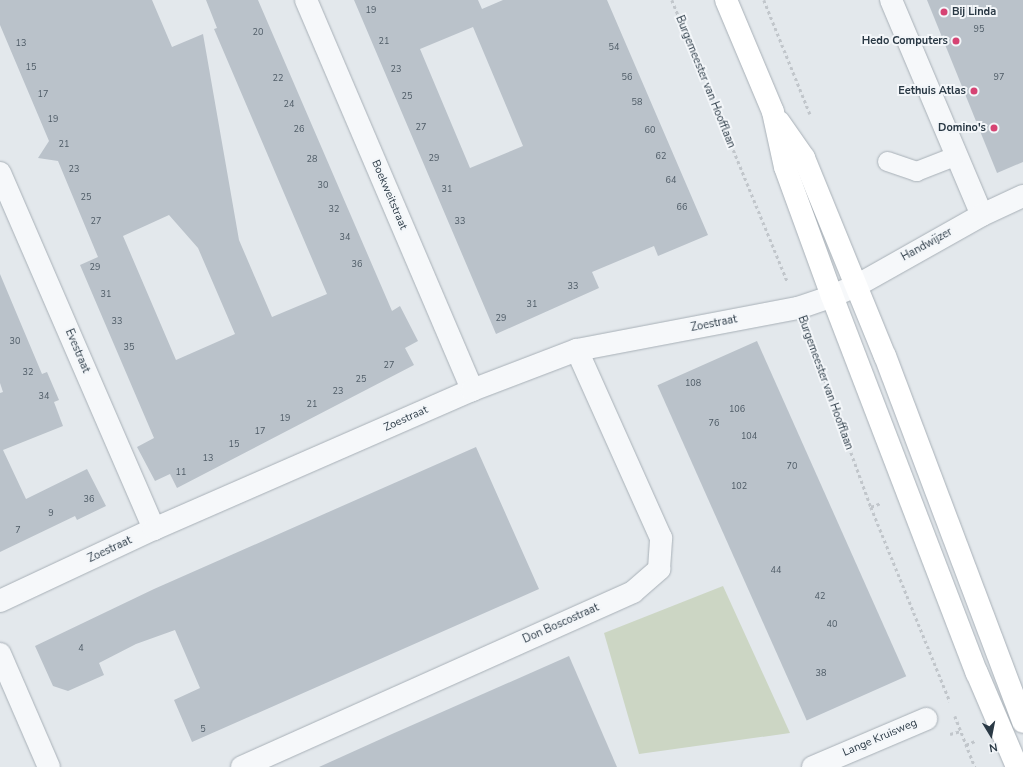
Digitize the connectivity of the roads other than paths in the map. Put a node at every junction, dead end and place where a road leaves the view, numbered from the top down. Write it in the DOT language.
graph roads {
  1 [pos="306,0"];
  2 [pos="726,0"];
  3 [pos="891,0"];
  4 [pos="773,112"];
  5 [pos="957,155"];
  6 [pos="887,161"];
  7 [pos="0,173"];
  8 [pos="1023,196"];
  9 [pos="982,215"];
  10 [pos="856,286"];
  11 [pos="832,296"];
  12 [pos="577,350"];
  13 [pos="472,390"];
  14 [pos="154,529"];
  15 [pos="0,601"];
  16 [pos="0,654"];
  17 [pos="1022,714"];
  18 [pos="926,719"];
  19 [pos="998,719"];
  20 [pos="49,767"];
  21 [pos="242,767"];
  22 [pos="812,767"];
  23 [pos="1017,767"];
  1 -- 13 [label="street, Boekweitstraat"];
  2 -- 4 [label="main road"];
  3 -- 5 [label="street"];
  4 -- 10 [label="main road"];
  4 -- 11 [label="main road"];
  5 -- 6 [label="lane"];
  5 -- 9 [label="street"];
  7 -- 14 [label="street, Evestraat"];
  8 -- 9 [label="street, Handwijzer"];
  9 -- 10 [label="street, Handwijzer"];
  10 -- 11 [label="street, Handwijzer"];
  10 -- 17 [label="main road"];
  11 -- 12 [label="street, Zoestraat"];
  11 -- 19 [label="main road"];
  12 -- 13 [label="street, Zoestraat"];
  12 -- 21 [label="street, Don Boscostraat"];
  13 -- 14 [label="street, Zoestraat"];
  14 -- 15 [label="street, Zoestraat"];
  16 -- 20 [label="street"];
  17 -- 19 [label="street"];
  18 -- 22 [label="street, Lange Kruisweg"];
  19 -- 23 [label="main road"];
}
